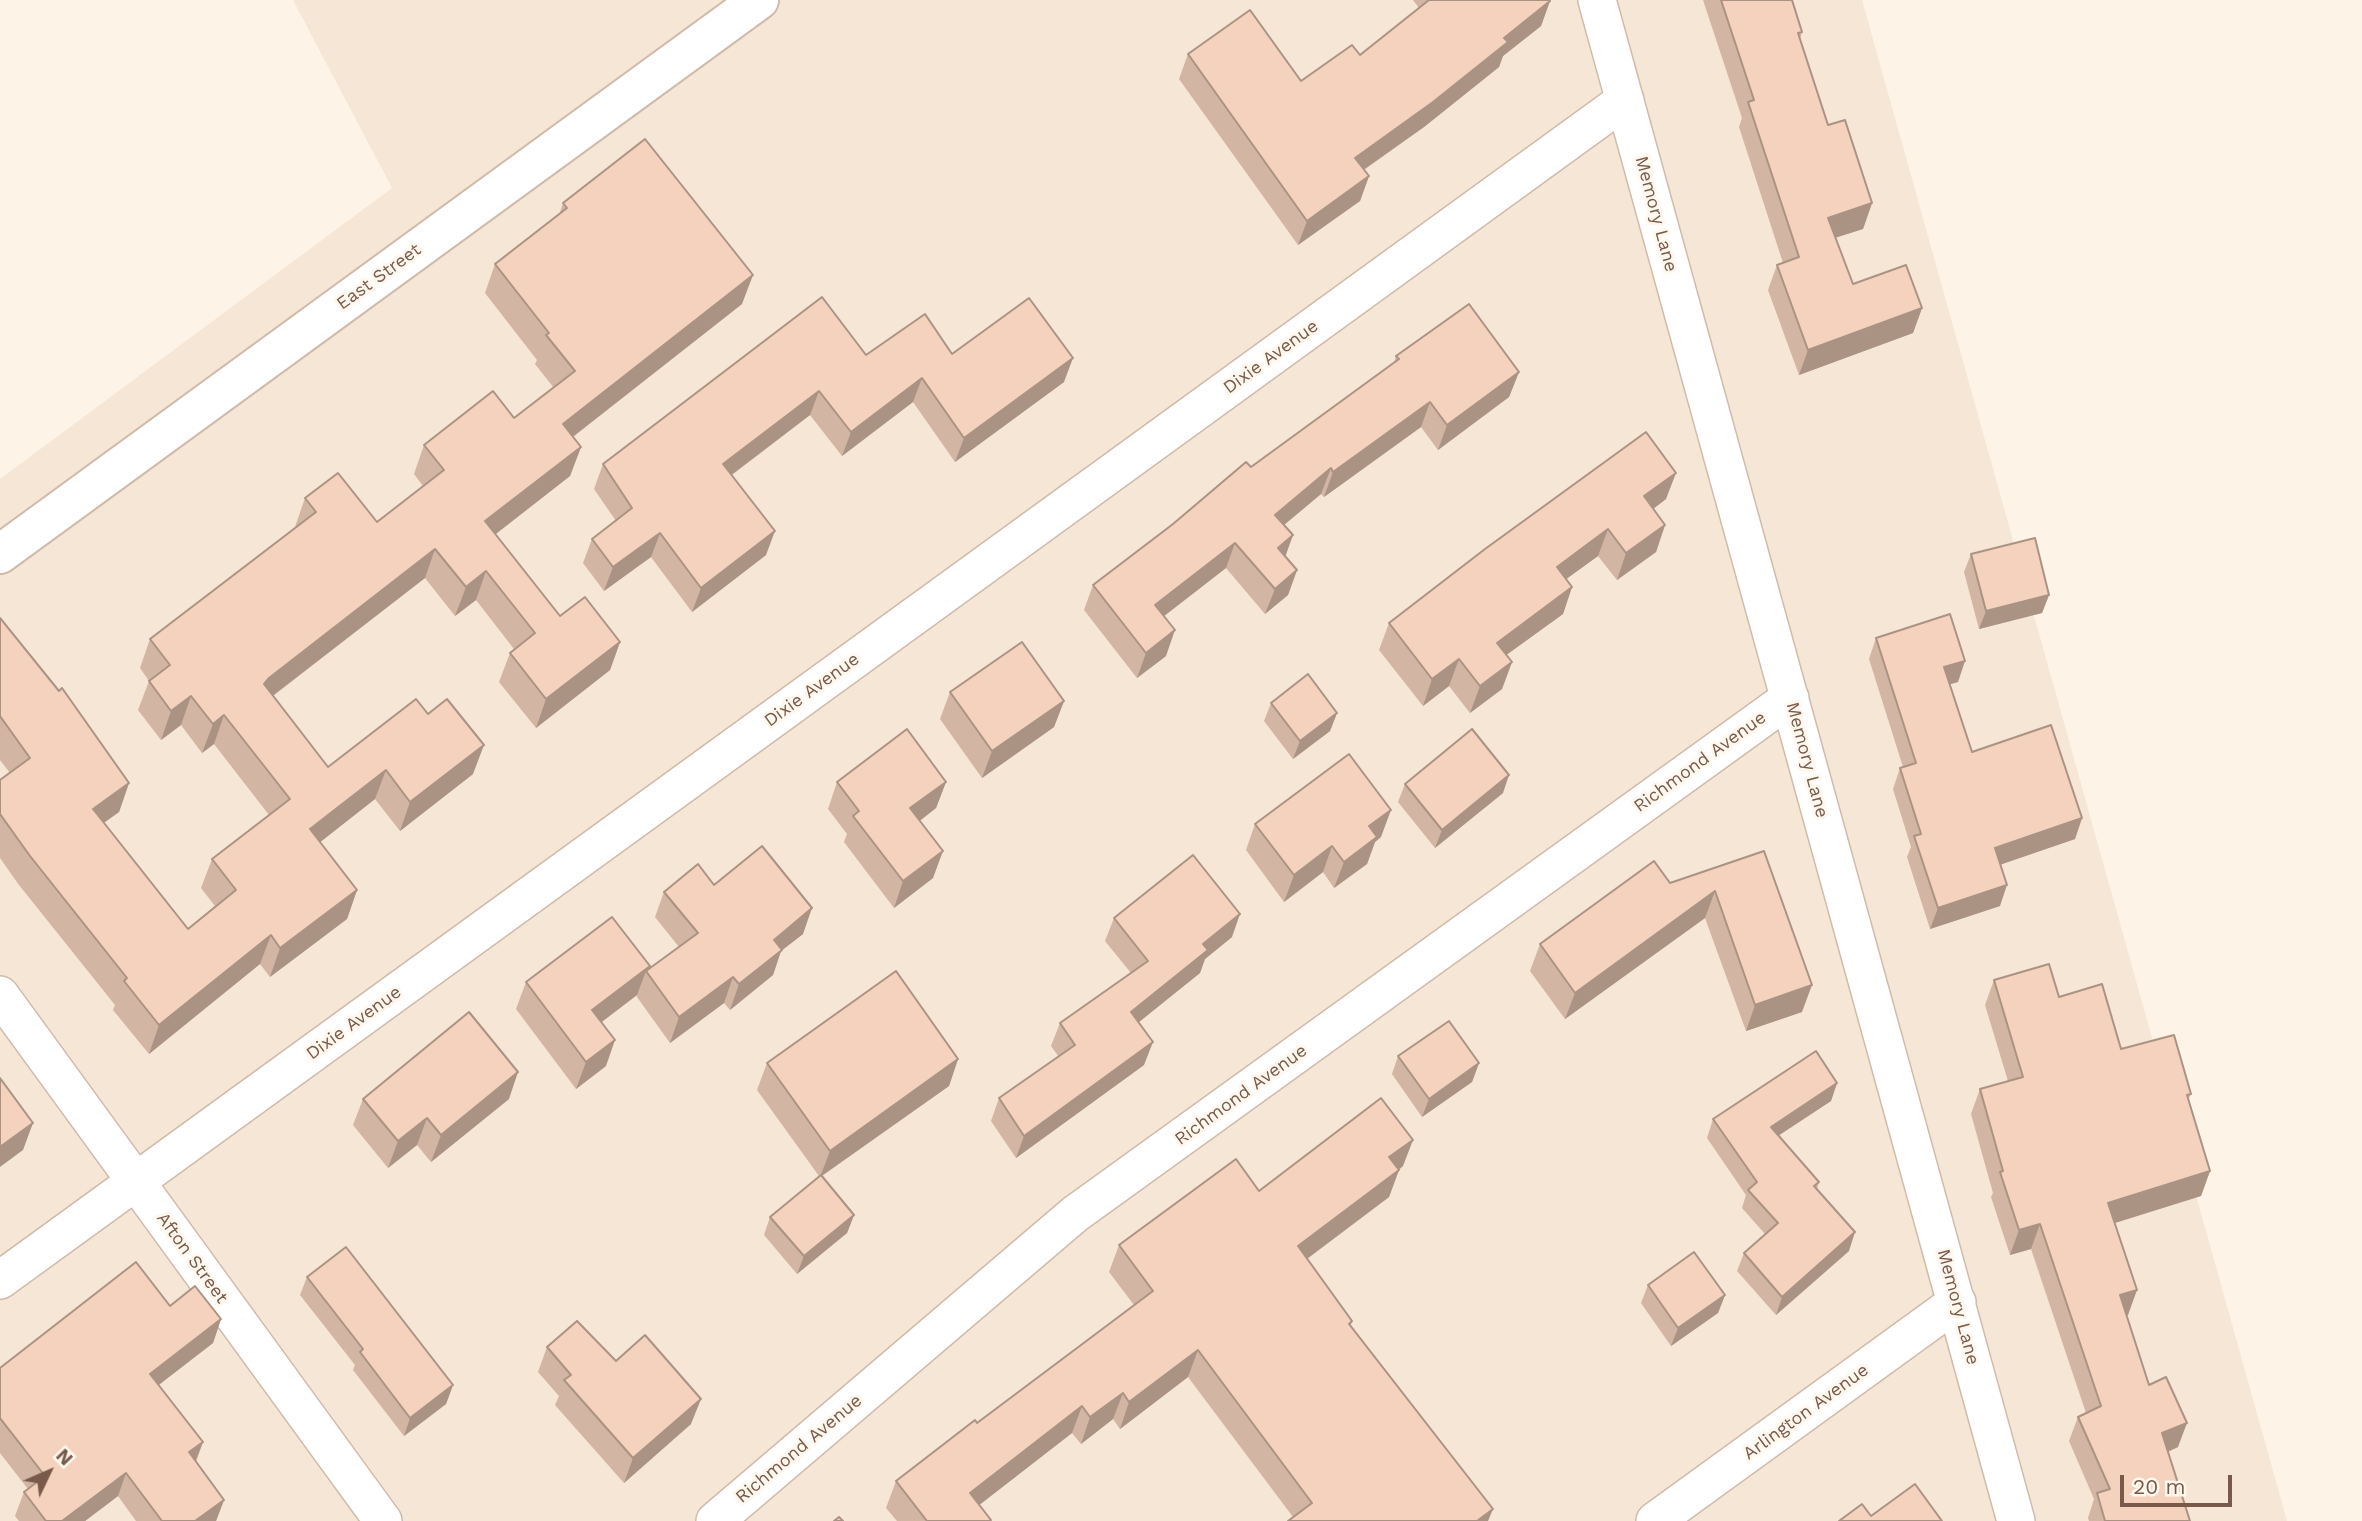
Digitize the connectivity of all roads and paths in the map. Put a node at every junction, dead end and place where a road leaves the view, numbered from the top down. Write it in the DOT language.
graph roads {
  1 [pos="759,0"];
  2 [pos="1597,0"];
  3 [pos="1625,100"];
  4 [pos="0,554"];
  5 [pos="1790,698"];
  6 [pos="0,995"];
  7 [pos="136,1181"];
  8 [pos="0,1280"];
  9 [pos="1957,1302"];
  10 [pos="383,1521"];
  11 [pos="715,1521"];
  12 [pos="1655,1521"];
  13 [pos="2016,1521"];
  1 -- 4 [label="street, East Street"];
  2 -- 3 [label="street, Memory Lane"];
  3 -- 5 [label="street, Memory Lane"];
  3 -- 7 [label="street, Dixie Avenue"];
  5 -- 9 [label="street, Memory Lane"];
  5 -- 11 [label="street, Richmond Avenue"];
  6 -- 7 [label="street, Afton Street"];
  7 -- 8 [label="street, Dixie Avenue"];
  7 -- 10 [label="street, Afton Street"];
  9 -- 12 [label="street, Arlington Avenue"];
  9 -- 13 [label="street, Memory Lane"];
}
